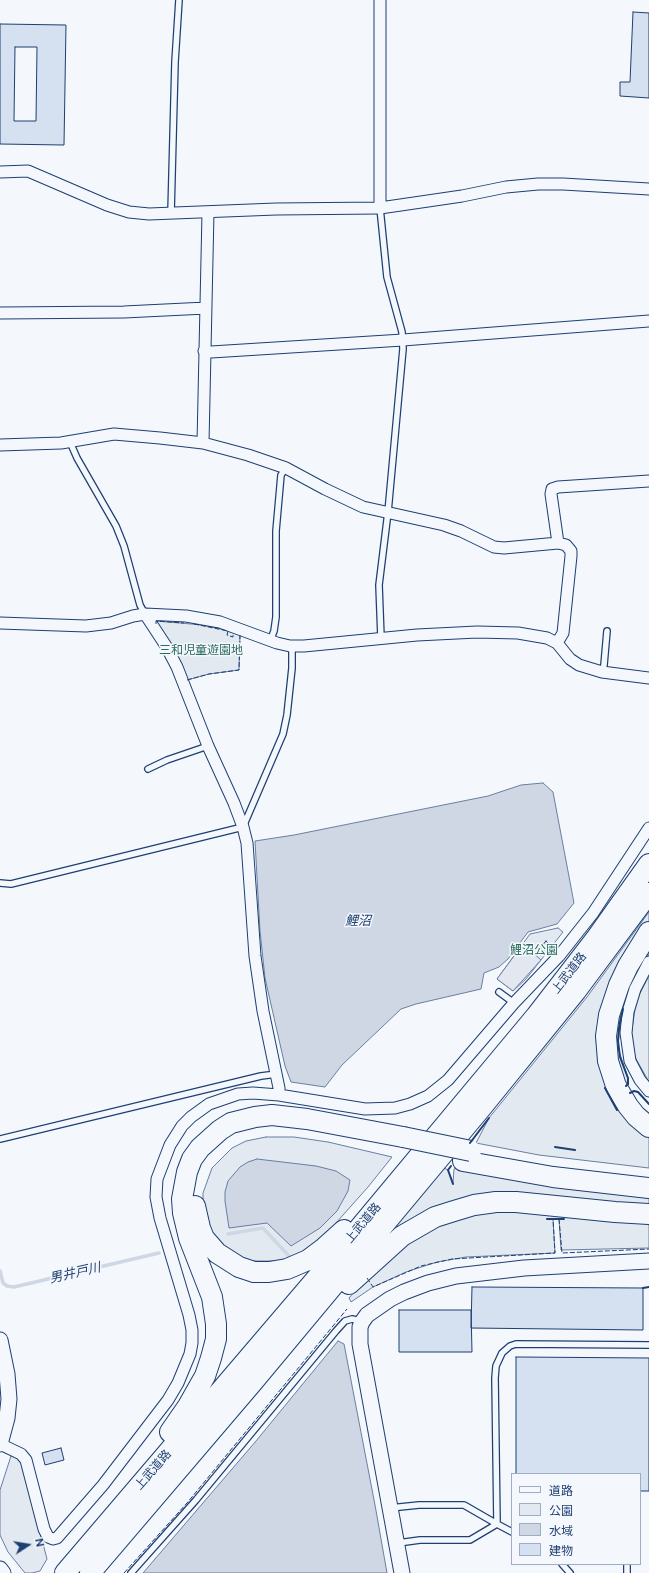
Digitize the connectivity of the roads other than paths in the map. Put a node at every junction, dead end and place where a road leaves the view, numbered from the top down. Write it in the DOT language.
graph roads {
  1 [pos="179,0"];
  2 [pos="380,0"];
  3 [pos="0,172"];
  4 [pos="649,188"];
  5 [pos="380,208"];
  6 [pos="208,212"];
  7 [pos="171,213"];
  8 [pos="206,308"];
  9 [pos="0,313"];
  10 [pos="649,320"];
  11 [pos="403,340"];
  12 [pos="204,351"];
  13 [pos="70,442"];
  14 [pos="203,443"];
  15 [pos="0,445"];
  16 [pos="286,468"];
  17 [pos="649,481"];
  18 [pos="388,512"];
  19 [pos="558,542"];
  20 [pos="145,614"];
  21 [pos="0,623"];
  22 [pos="607,631"];
  23 [pos="381,638"];
  24 [pos="270,641"];
  25 [pos="557,643"];
  26 [pos="292,646"];
  27 [pos="602,672"];
  28 [pos="649,678"];
  29 [pos="208,746"];
  30 [pos="148,769"];
  31 [pos="243,826"];
  32 [pos="649,828"];
  33 [pos="649,864"];
  34 [pos="0,883"];
  35 [pos="649,893"];
  36 [pos="649,932"];
  37 [pos="649,962"];
  38 [pos="499,992"];
  39 [pos="514,1002"];
  40 [pos="277,1074"];
  41 [pos="649,1091"];
  42 [pos="472,1093"];
  43 [pos="279,1095"];
  44 [pos="649,1127"];
  45 [pos="0,1139"];
  46 [pos="399,1142"];
  47 [pos="467,1156"];
  48 [pos="649,1177"];
  49 [pos="649,1188"];
  50 [pos="649,1214"];
  51 [pos="649,1261"];
  52 [pos="362,1322"];
  53 [pos="0,1340"];
  54 [pos="649,1345"];
  55 [pos="252,1383"];
  56 [pos="0,1444"];
  57 [pos="390,1508"];
  58 [pos="497,1524"];
  59 [pos="101,1530"];
  60 [pos="511,1531"];
  61 [pos="396,1543"];
  62 [pos="563,1565"];
  63 [pos="0,1569"];
  64 [pos="3,1573"];
  65 [pos="65,1573"];
  66 [pos="90,1573"];
  67 [pos="131,1573"];
  68 [pos="402,1573"];
  69 [pos="570,1573"];
  1 -- 7 [label="lane"];
  2 -- 5 [label="street"];
  3 -- 7 [label="street"];
  4 -- 5 [label="street"];
  5 -- 6 [label="street"];
  5 -- 11 [label="lane"];
  6 -- 7 [label="street"];
  6 -- 8 [label="street"];
  8 -- 9 [label="street"];
  8 -- 12 [label="street"];
  10 -- 11 [label="street"];
  11 -- 12 [label="street"];
  11 -- 18 [label="lane"];
  12 -- 14 [label="street"];
  13 -- 14 [label="street"];
  13 -- 15 [label="street"];
  13 -- 20 [label="lane"];
  14 -- 16 [label="street"];
  16 -- 18 [label="street"];
  16 -- 24 [label="lane"];
  17 -- 19 [label="street"];
  18 -- 19 [label="street"];
  18 -- 23 [label="lane"];
  19 -- 25 [label="street"];
  20 -- 21 [label="street"];
  20 -- 24 [label="street"];
  20 -- 29 [label="street"];
  22 -- 27 [label="lane"];
  23 -- 25 [label="street"];
  23 -- 26 [label="street"];
  24 -- 26 [label="street"];
  25 -- 27 [label="street"];
  26 -- 31 [label="lane"];
  27 -- 28 [label="street"];
  29 -- 30 [label="lane"];
  29 -- 31 [label="street"];
  31 -- 34 [label="lane"];
  31 -- 40 [label="street"];
  32 -- 39 [label="street"];
  33 -- 42 [label="highway, 上武道路"];
  35 -- 55 [label="highway, 上武道路"];
  36 -- 44 [label="highway"];
  37 -- 41 [label="street"];
  38 -- 39 [label="lane"];
  39 -- 43 [label="street"];
  40 -- 43 [label="street"];
  40 -- 45 [label="lane"];
  42 -- 46 [label="highway"];
  42 -- 59 [label="highway, 上武道路"];
  43 -- 56 [label="street"];
  46 -- 47 [label="highway, bridge"];
  46 -- 59 [label="highway"];
  47 -- 48 [label="highway"];
  47 -- 49 [label="highway"];
  50 -- 55 [label="highway"];
  51 -- 52 [label="street"];
  52 -- 57 [label="street"];
  52 -- 67 [label="lane"];
  53 -- 56 [label="street"];
  54 -- 58 [label="lane"];
  55 -- 66 [label="highway, 上武道路"];
  57 -- 58 [label="lane"];
  57 -- 61 [label="street"];
  58 -- 60 [label="lane"];
  58 -- 61 [label="lane"];
  59 -- 65 [label="highway, 上武道路"];
  61 -- 68 [label="street"];
  62 -- 69 [label="lane"];
  63 -- 64 [label="street"];
}
